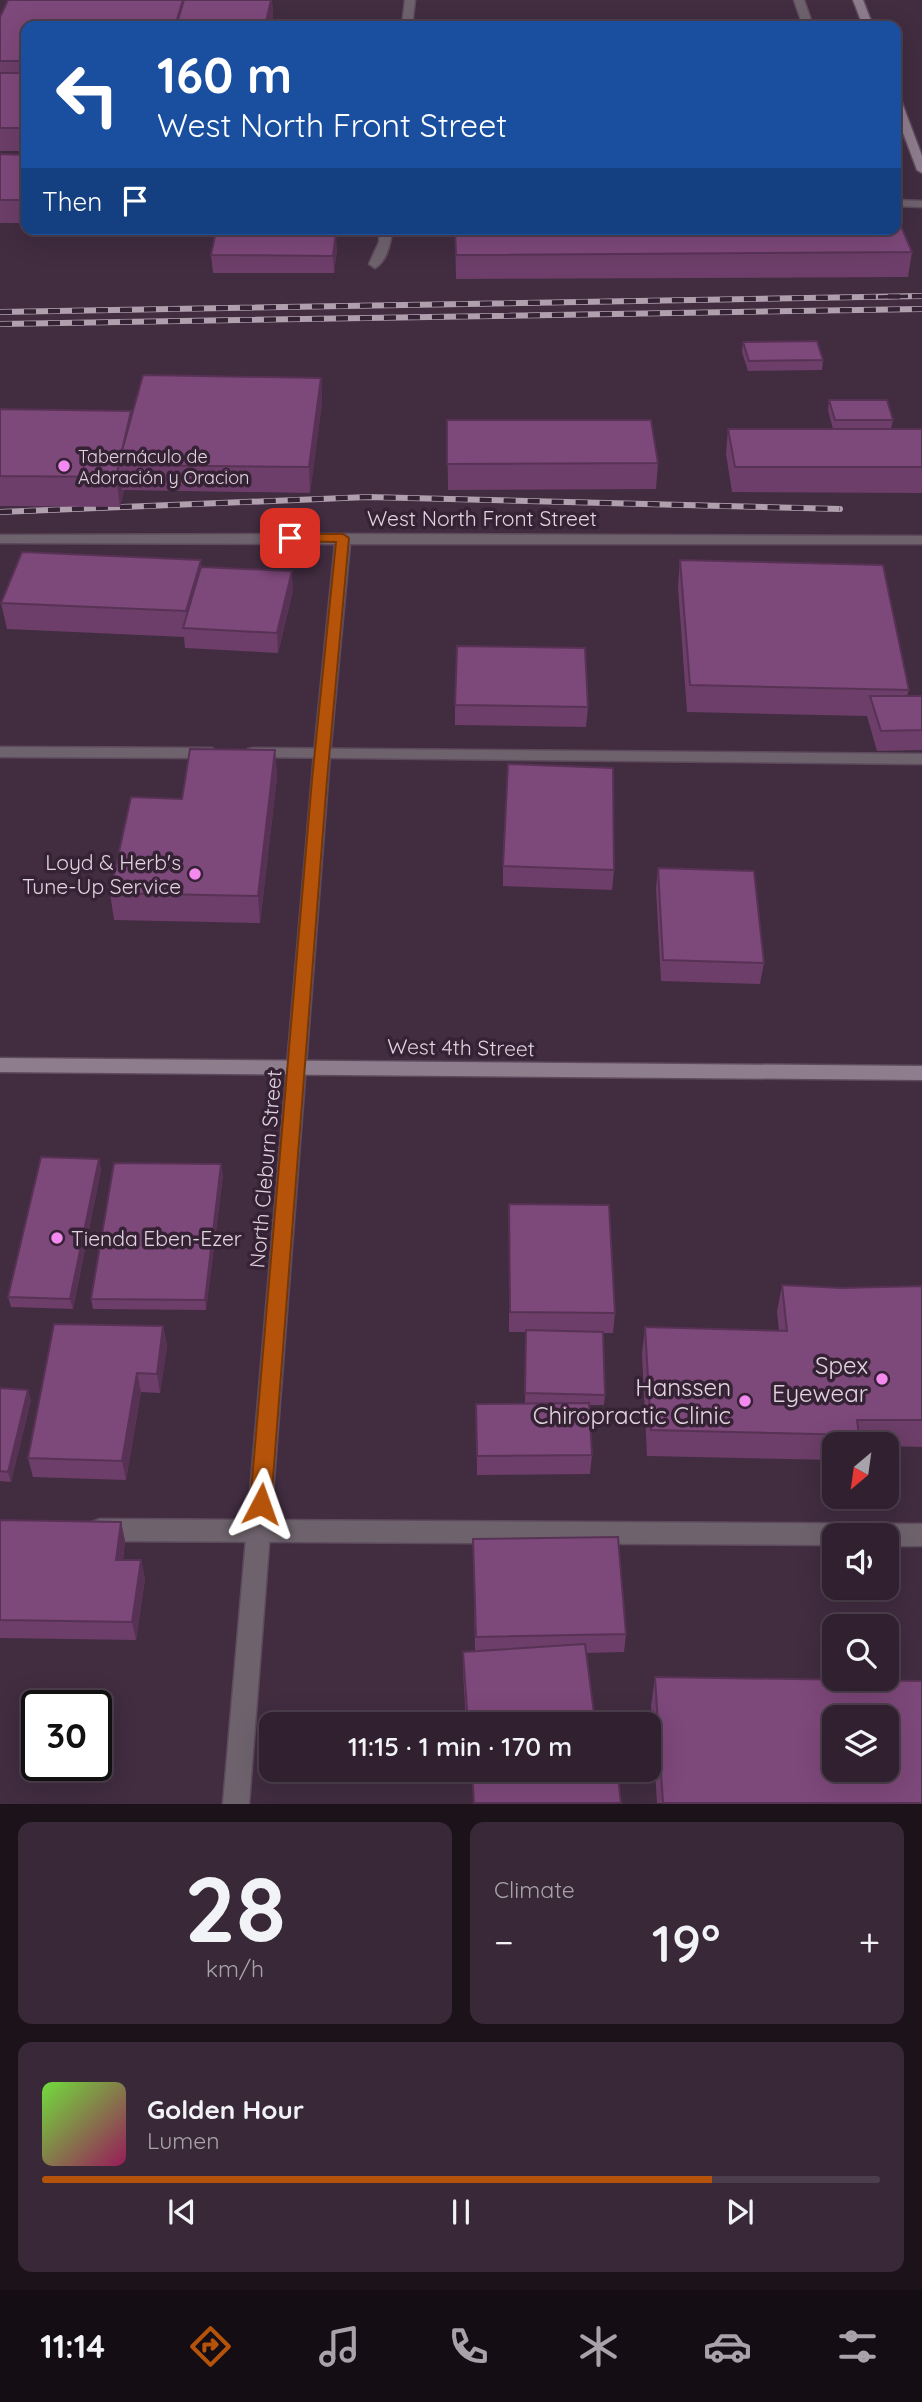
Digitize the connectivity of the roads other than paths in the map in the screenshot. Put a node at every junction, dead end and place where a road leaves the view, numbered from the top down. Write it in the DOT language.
graph roads {
  1 [pos="410,0"];
  2 [pos="799,0"];
  3 [pos="858,0"];
  4 [pos="408,21"];
  5 [pos="806,21"];
  6 [pos="866,21"];
  7 [pos="901,113"];
  8 [pos="922,170"];
  9 [pos="901,203"];
  10 [pos="922,204"];
  11 [pos="386,235"];
  12 [pos="375,264"];
  13 [pos="343,538"];
  14 [pos="0,539"];
  15 [pos="922,540"];
  16 [pos="0,752"];
  17 [pos="322,754"];
  18 [pos="922,759"];
  19 [pos="0,1065"];
  20 [pos="296,1068"];
  21 [pos="922,1073"];
  22 [pos="82,1530"];
  23 [pos="259,1531"];
  24 [pos="922,1535"];
  25 [pos="236,1804"];
  1 -- 4 [label="street"];
  2 -- 5 [label="street"];
  3 -- 6 [label="main road"];
  7 -- 8 [label="main road"];
  9 -- 10 [label="street"];
  11 -- 12 [label="street"];
  13 -- 14 [label="street, West North Front Street"];
  13 -- 15 [label="street, West North Front Street"];
  13 -- 17 [label="street, North Cleburn Street"];
  16 -- 17 [label="street"];
  17 -- 18 [label="street"];
  17 -- 20 [label="street, North Cleburn Street"];
  19 -- 20 [label="main road, West 4th Street"];
  20 -- 21 [label="main road, West 4th Street"];
  20 -- 23 [label="street, North Cleburn Street"];
  22 -- 23 [label="street"];
  23 -- 24 [label="street"];
  23 -- 25 [label="street, North Cleburn Street"];
}
